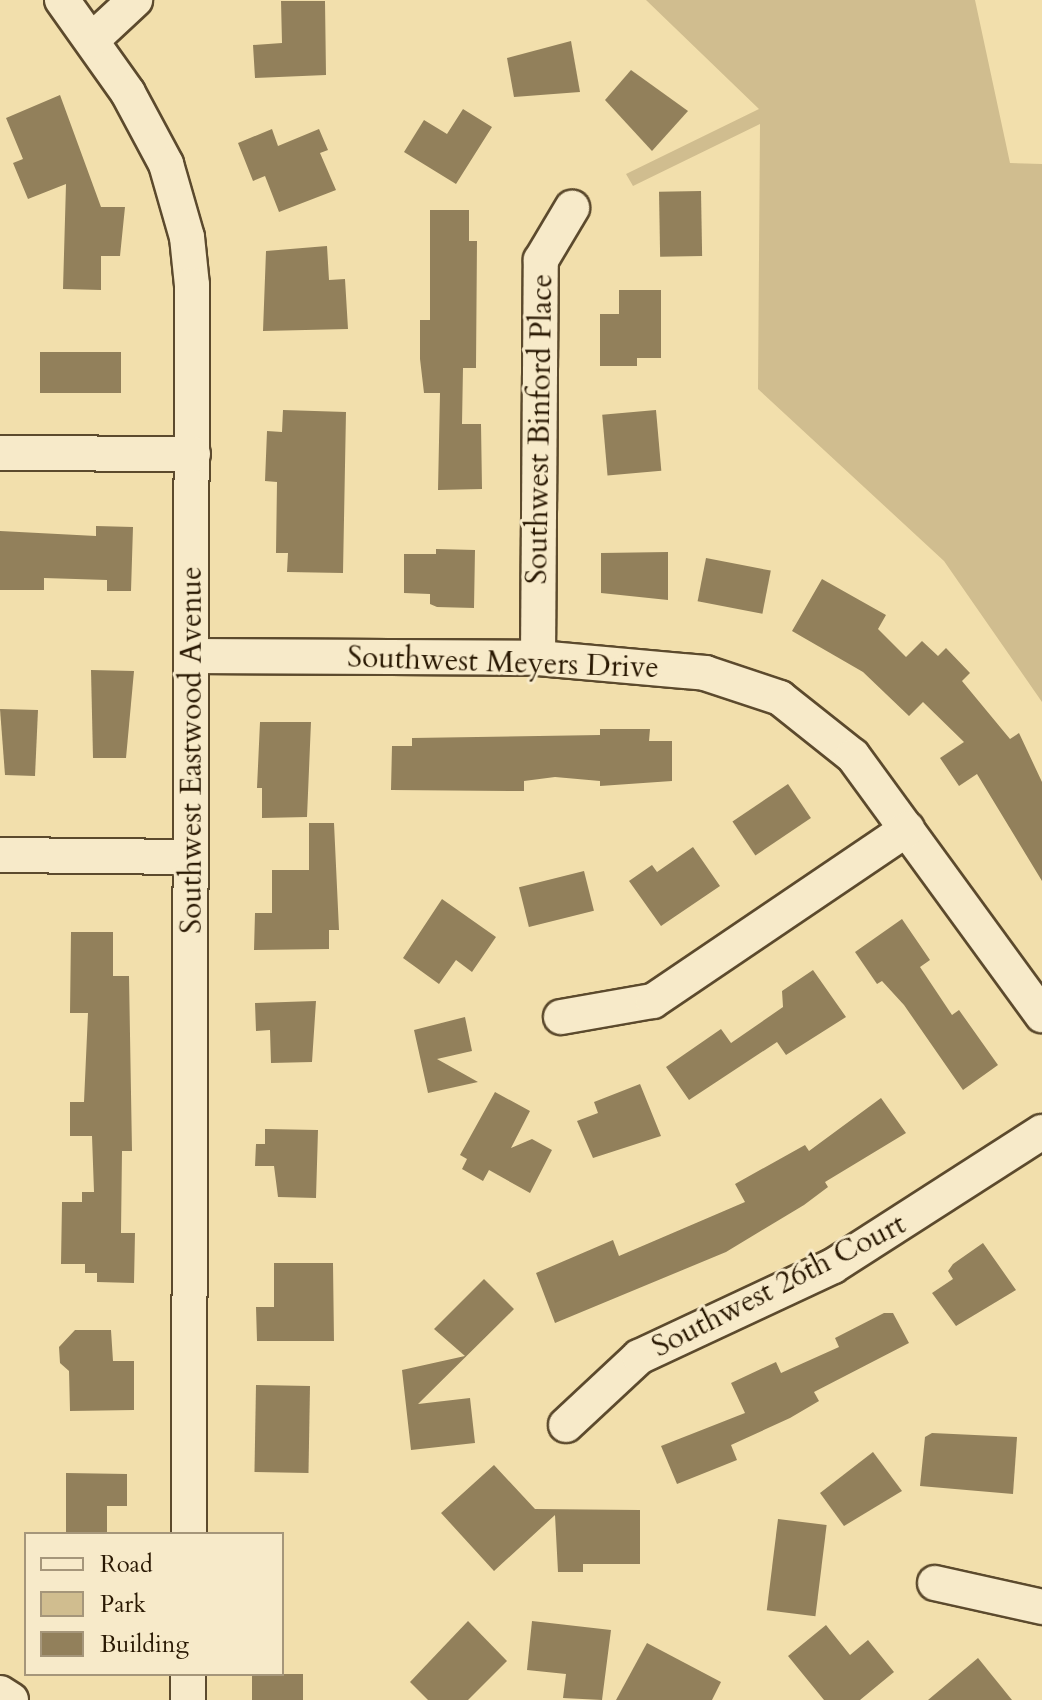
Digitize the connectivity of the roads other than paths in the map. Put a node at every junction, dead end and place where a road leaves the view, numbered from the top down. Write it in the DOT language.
graph roads {
  1 [pos="62,0"];
  2 [pos="135,0"];
  3 [pos="92,40"];
  4 [pos="572,208"];
  5 [pos="0,453"];
  6 [pos="193,454"];
  7 [pos="192,656"];
  8 [pos="538,658"];
  9 [pos="907,829"];
  10 [pos="0,855"];
  11 [pos="191,857"];
  12 [pos="1042,1015"];
  13 [pos="561,1017"];
  14 [pos="1042,1132"];
  15 [pos="566,1425"];
  16 [pos="189,1532"];
  17 [pos="935,1583"];
  18 [pos="1042,1607"];
  19 [pos="188,1676"];
  20 [pos="0,1693"];
  21 [pos="11,1700"];
  22 [pos="188,1700"];
  1 -- 3 [label="street, Southwest Eastwood Avenue"];
  2 -- 3 [label="street"];
  3 -- 6 [label="street, Southwest Eastwood Avenue"];
  4 -- 8 [label="street, Southwest Binford Place"];
  5 -- 6 [label="street"];
  6 -- 7 [label="street, Southwest Eastwood Avenue"];
  7 -- 8 [label="street, Southwest Meyers Drive"];
  7 -- 11 [label="street, Southwest Eastwood Avenue"];
  8 -- 9 [label="street, Southwest Meyers Drive"];
  9 -- 12 [label="street, Southwest Meyers Drive"];
  9 -- 13 [label="street"];
  10 -- 11 [label="street"];
  11 -- 16 [label="street, Southwest Eastwood Avenue"];
  14 -- 15 [label="street, Southwest 26th Court"];
  17 -- 18 [label="street"];
  19 -- 22 [label="street"];
  20 -- 21 [label="street"];
}
